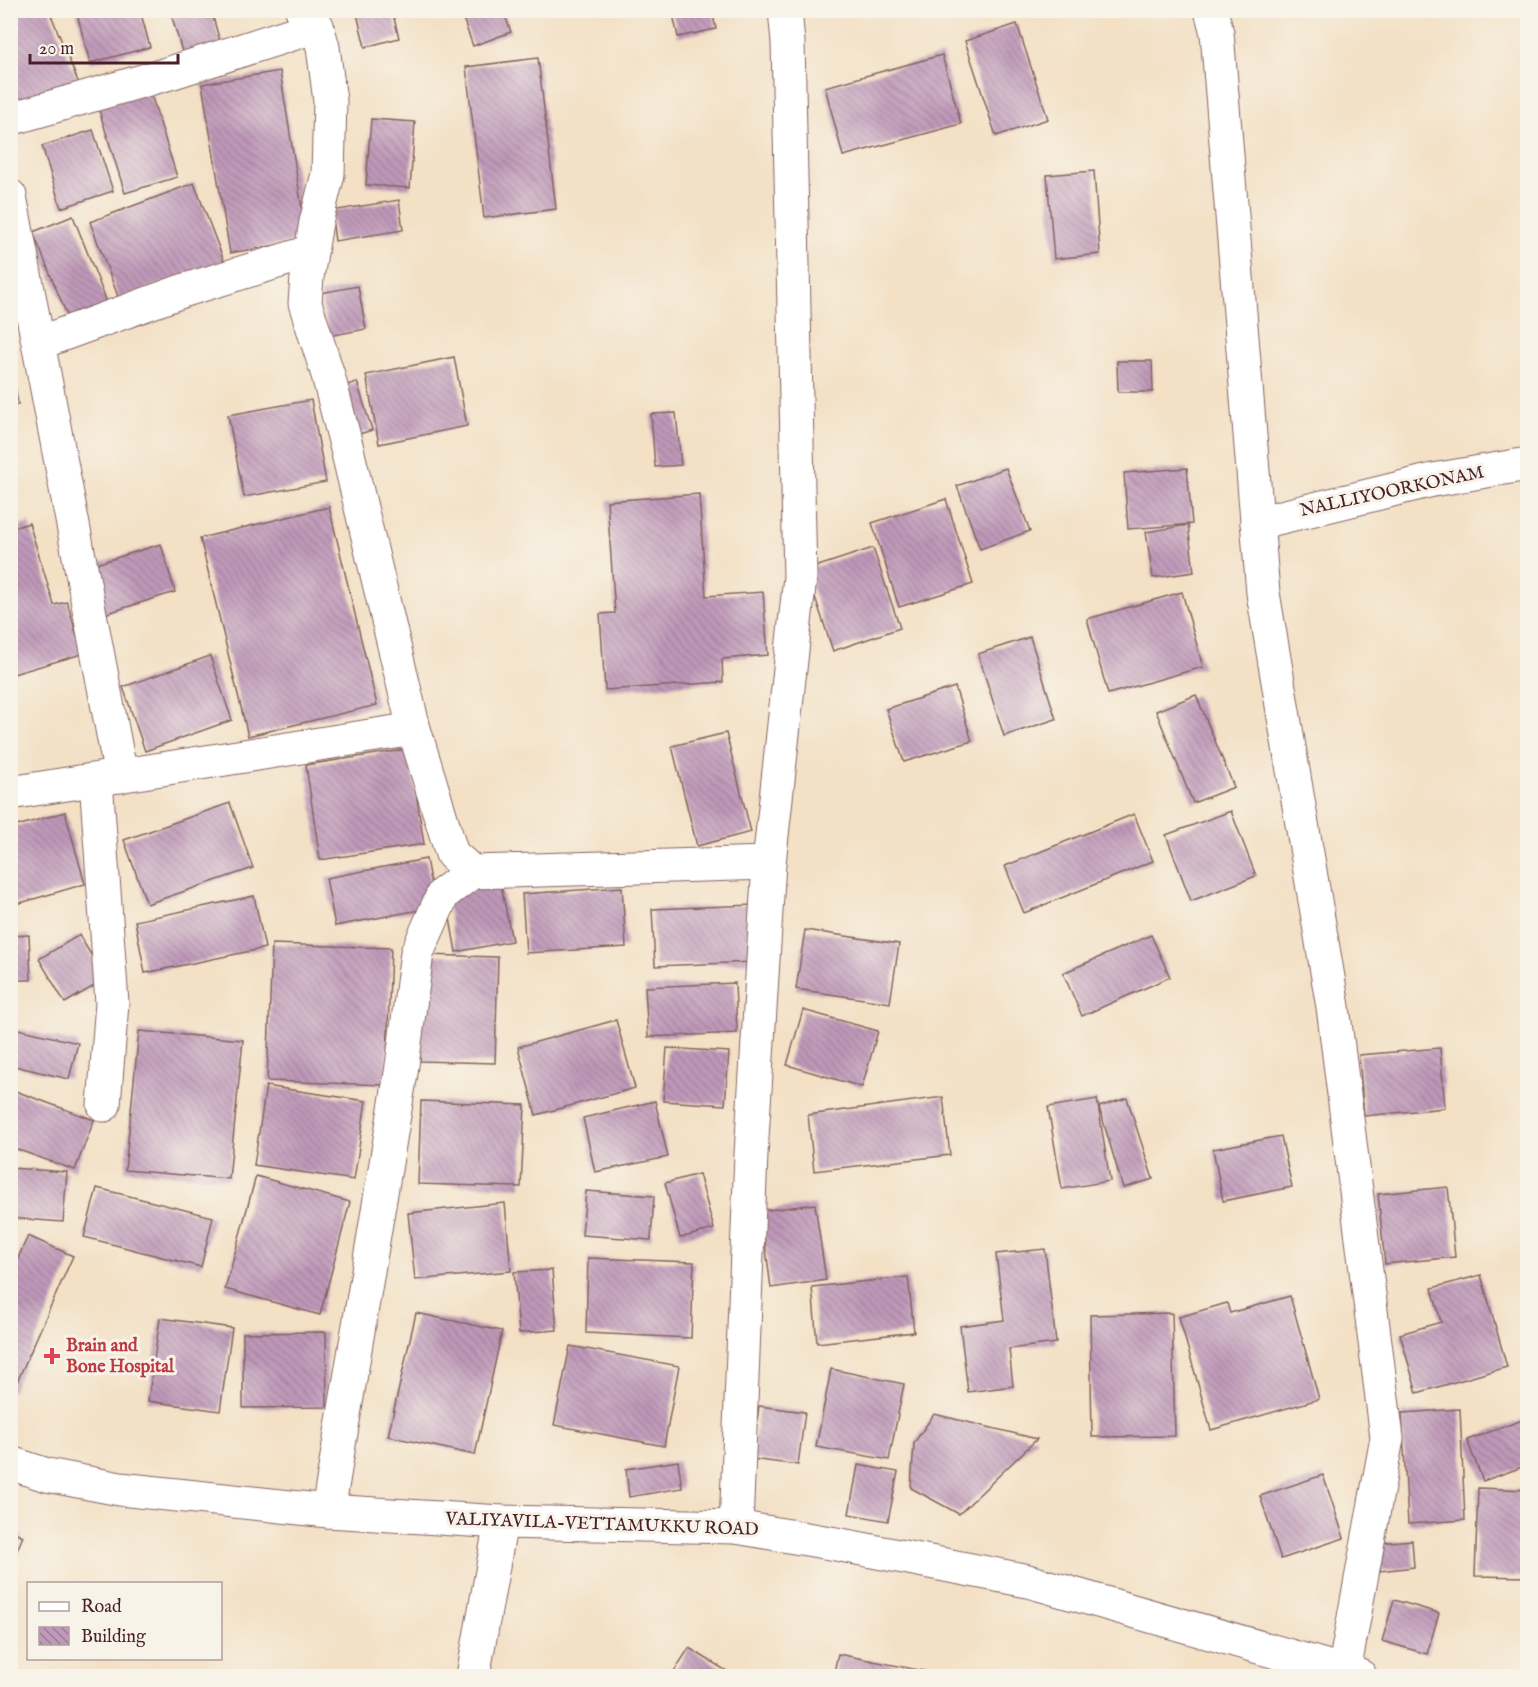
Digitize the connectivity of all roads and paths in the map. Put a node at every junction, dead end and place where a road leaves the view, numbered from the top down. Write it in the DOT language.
graph roads {
  1 [pos="785,10"];
  2 [pos="1211,10"];
  3 [pos="310,18"];
  4 [pos="10,119"];
  5 [pos="10,196"];
  6 [pos="310,252"];
  7 [pos="39,343"];
  8 [pos="1527,464"];
  9 [pos="1257,523"];
  10 [pos="414,729"];
  11 [pos="109,778"];
  12 [pos="10,793"];
  13 [pos="770,863"];
  14 [pos="472,872"];
  15 [pos="104,1105"];
  16 [pos="10,1462"];
  17 [pos="328,1511"];
  18 [pos="501,1522"];
  19 [pos="736,1527"];
  20 [pos="1352,1674"];
  21 [pos="472,1677"];
  1 -- 13 [label="street"];
  2 -- 9 [label="street"];
  3 -- 4 [label="street"];
  3 -- 6 [label="street"];
  5 -- 7 [label="street"];
  6 -- 7 [label="street"];
  6 -- 10 [label="street"];
  7 -- 11 [label="street"];
  8 -- 9 [label="street, NALLIYOORKONAM"];
  9 -- 20 [label="street"];
  10 -- 11 [label="street"];
  10 -- 14 [label="street"];
  11 -- 12 [label="street"];
  11 -- 15 [label="street"];
  13 -- 14 [label="street"];
  13 -- 19 [label="street"];
  14 -- 17 [label="street"];
  16 -- 17 [label="street, VALIYAVILA-VETTAMUKKU ROAD"];
  17 -- 18 [label="street, VALIYAVILA-VETTAMUKKU ROAD"];
  18 -- 19 [label="street, VALIYAVILA-VETTAMUKKU ROAD"];
  18 -- 21 [label="street"];
  19 -- 20 [label="street, VALIYAVILA-VETTAMUKKU ROAD"];
}
